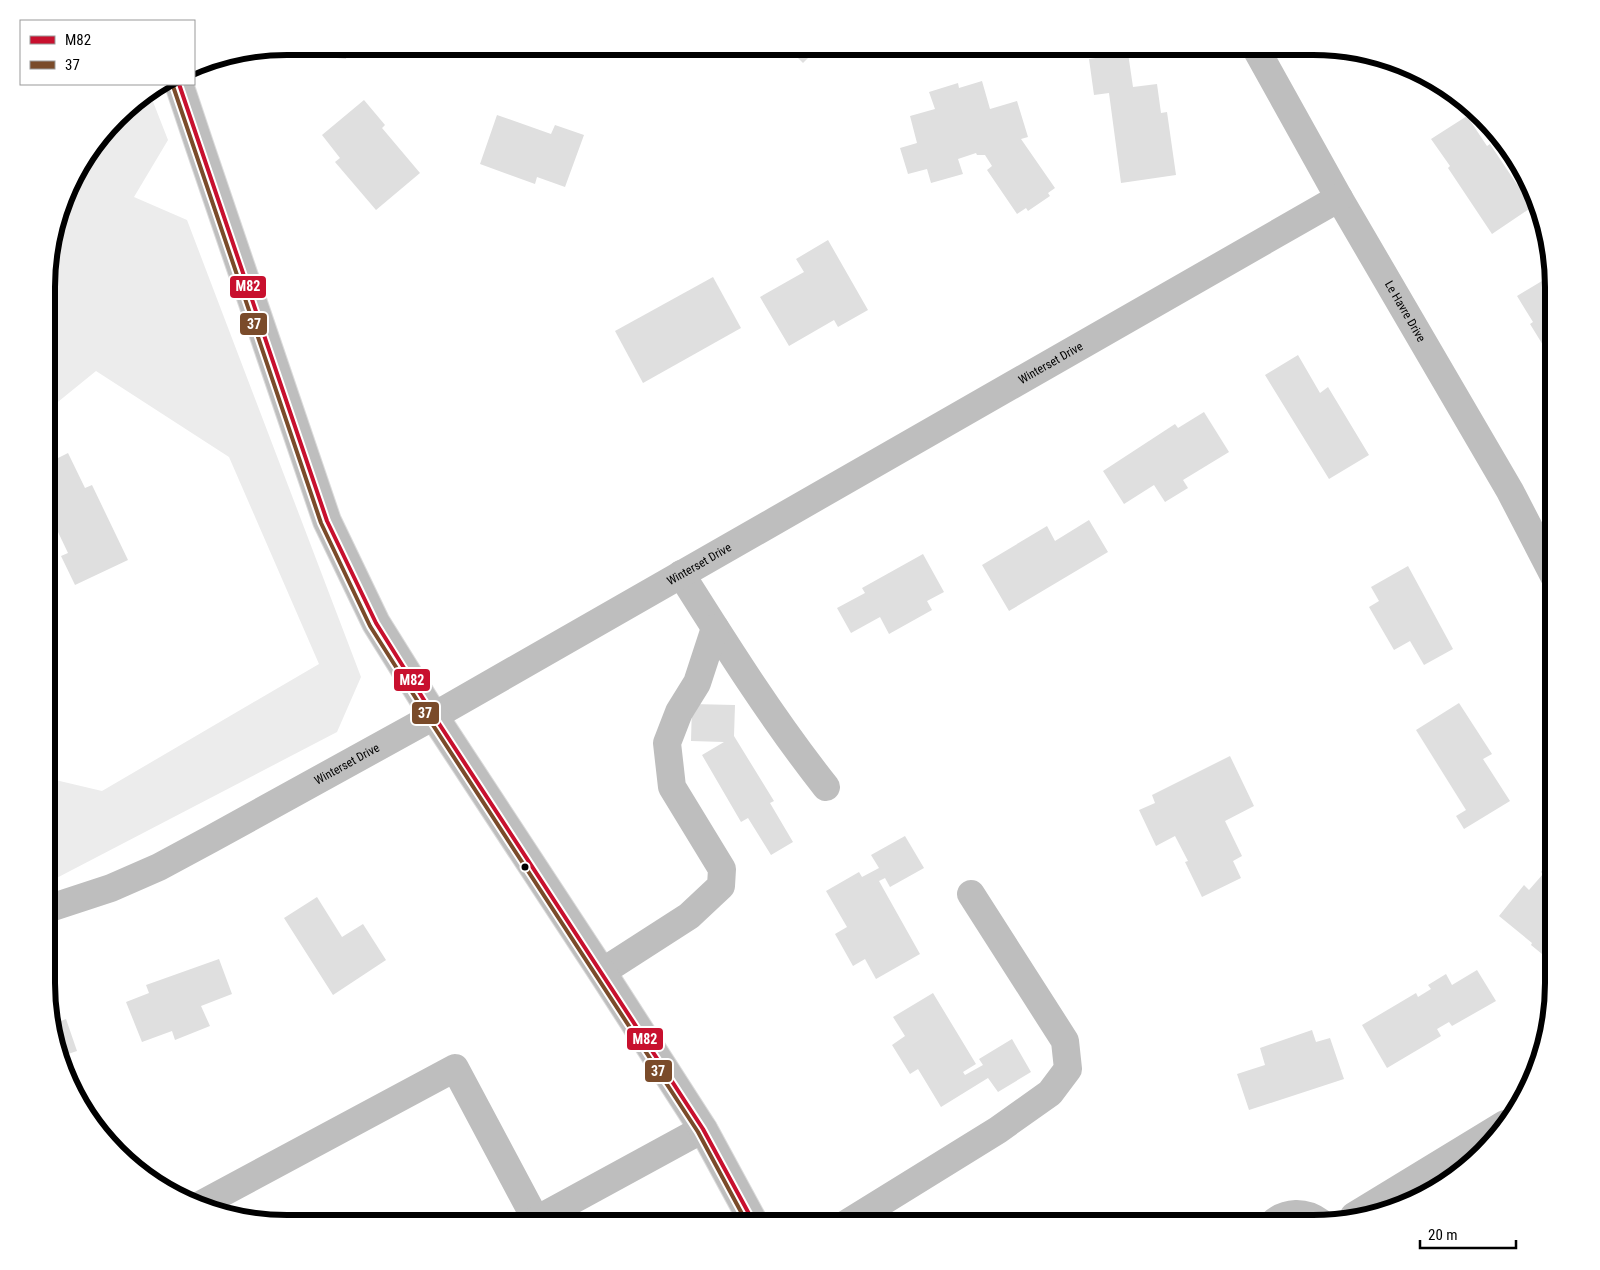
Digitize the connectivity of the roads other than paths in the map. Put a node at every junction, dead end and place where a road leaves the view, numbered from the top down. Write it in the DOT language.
graph roads {
  1 [pos="1260,55"];
  2 [pos="180,85"];
  3 [pos="1339,198"];
  4 [pos="1545,559"];
  5 [pos="681,574"];
  6 [pos="715,628"];
  7 [pos="434,716"];
  8 [pos="826,788"];
  9 [pos="971,894"];
  10 [pos="55,906"];
  11 [pos="602,972"];
  12 [pos="703,1129"];
  13 [pos="1489,1134"];
  14 [pos="207,1201"];
  15 [pos="1365,1209"];
  16 [pos="531,1215"];
  17 [pos="548,1215"];
  18 [pos="749,1215"];
  19 [pos="861,1215"];
  20 [pos="1290,1215"];
  21 [pos="1308,1215"];
  1 -- 3 [label="street, Le Havre Drive"];
  2 -- 7 [label="street"];
  3 -- 4 [label="street, Le Havre Drive"];
  3 -- 5 [label="street, Winterset Drive"];
  5 -- 6 [label="street"];
  5 -- 7 [label="street, Winterset Drive"];
  6 -- 8 [label="street"];
  6 -- 11 [label="street"];
  7 -- 10 [label="street, Winterset Drive"];
  7 -- 11 [label="street"];
  9 -- 19 [label="street"];
  11 -- 12 [label="street"];
  12 -- 17 [label="street"];
  12 -- 18 [label="street"];
  13 -- 15 [label="street"];
  14 -- 16 [label="street"];
  20 -- 21 [label="street"];
}
